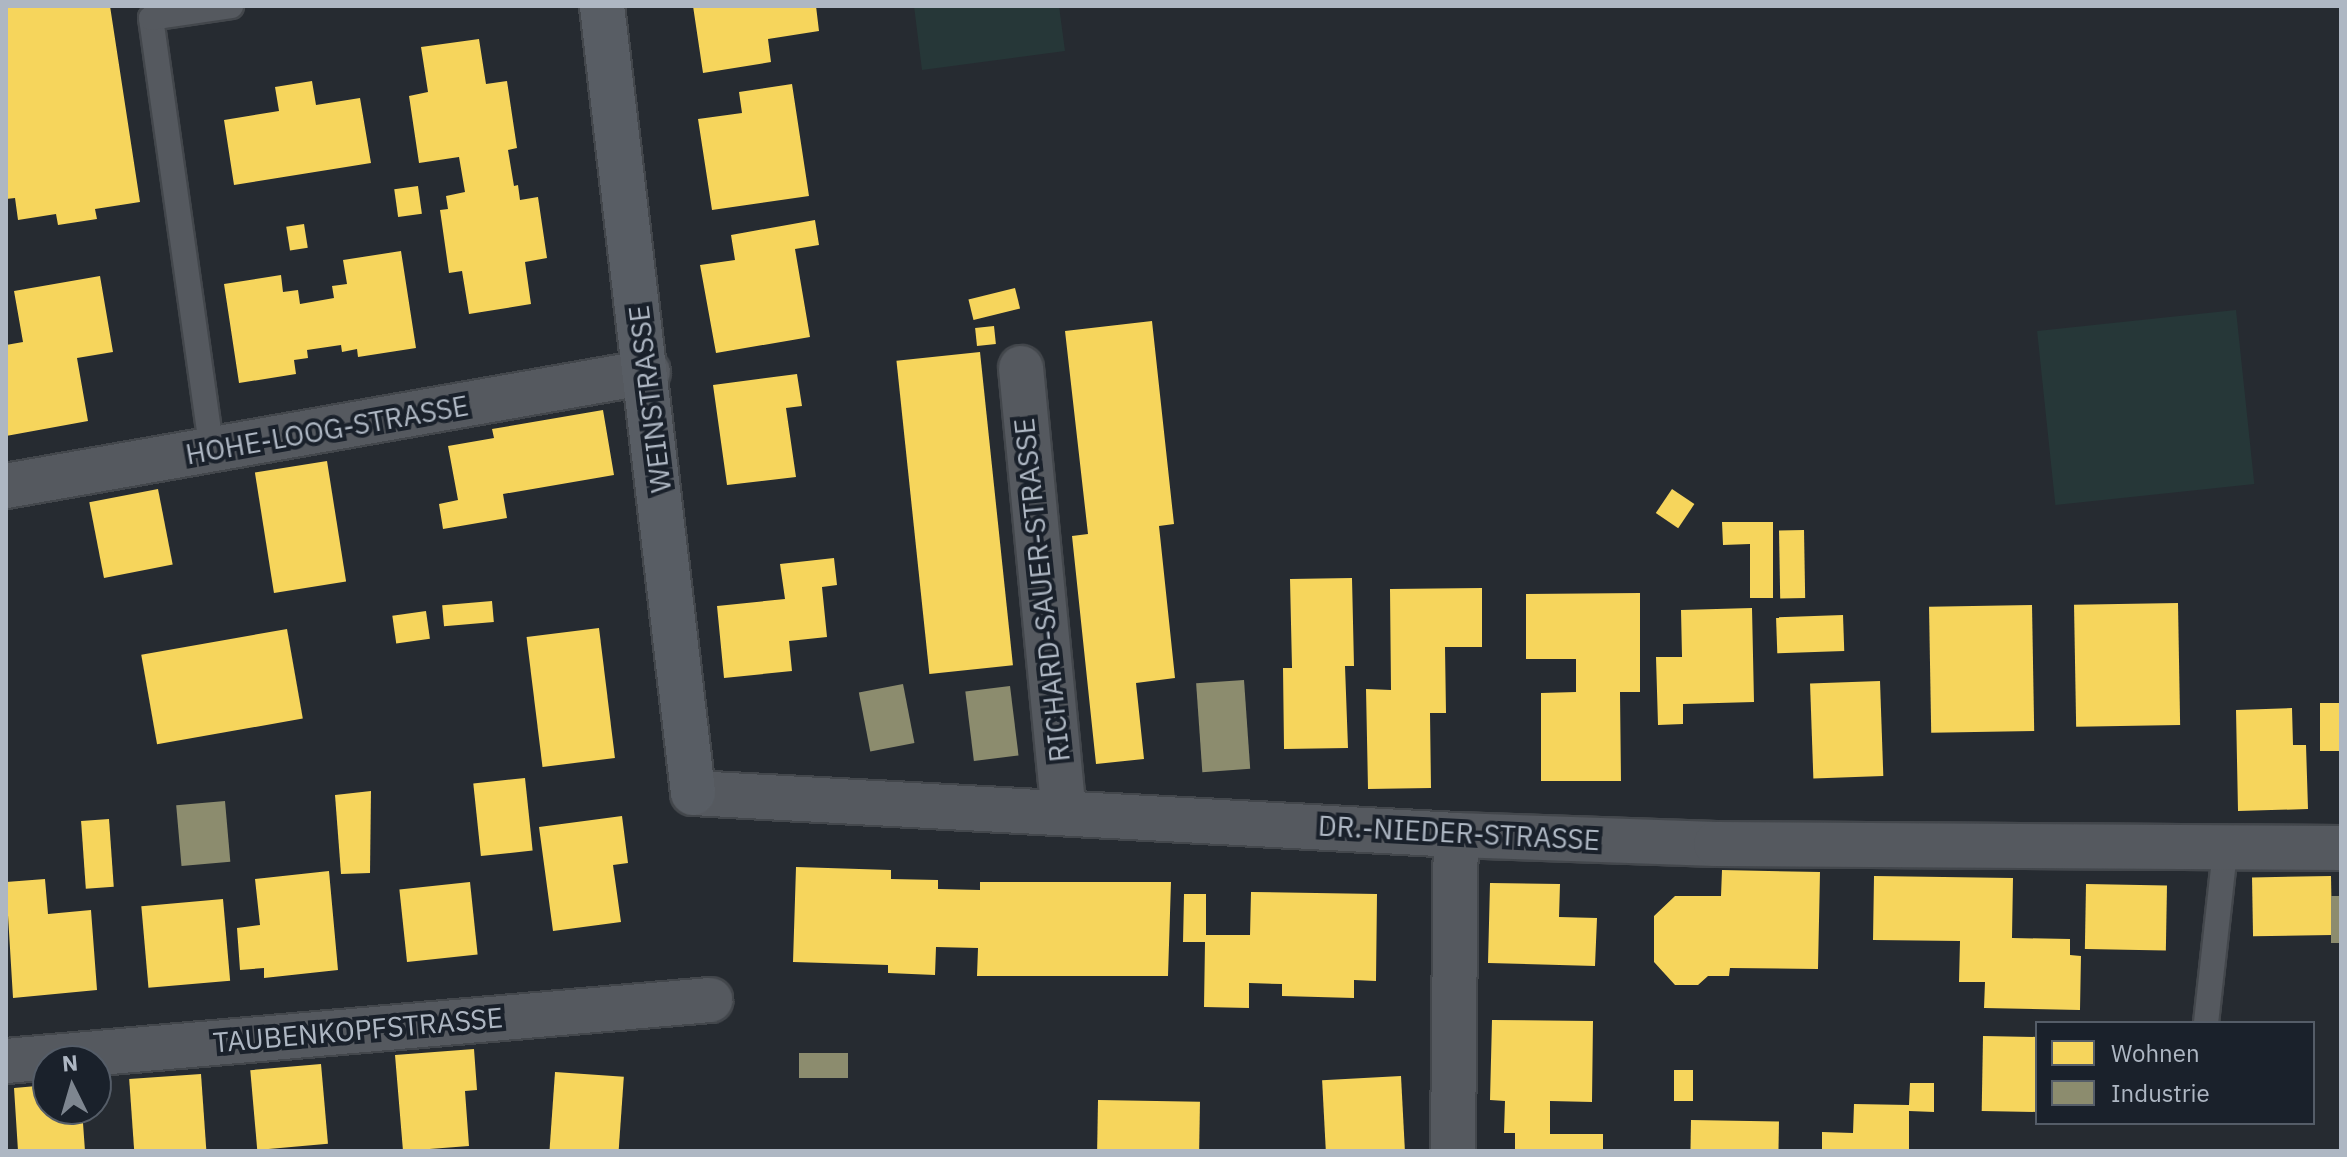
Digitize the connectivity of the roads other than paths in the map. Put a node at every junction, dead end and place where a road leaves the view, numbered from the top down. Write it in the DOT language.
graph roads {
  1 [pos="231,6"];
  2 [pos="602,6"];
  3 [pos="1021,368"];
  4 [pos="648,372"];
  5 [pos="212,452"];
  6 [pos="6,486"];
  7 [pos="693,793"];
  8 [pos="1064,811"];
  9 [pos="1456,835"];
  10 [pos="2341,848"];
  11 [pos="2225,850"];
  12 [pos="710,1000"];
  13 [pos="2206,1021"];
  14 [pos="6,1061"];
  15 [pos="1453,1151"];
  1 -- 5 [label="lane"];
  2 -- 4 [label="street, WEINSTRASSE"];
  3 -- 8 [label="street, RICHARD-SAUER-STRASSE"];
  4 -- 5 [label="street, HOHE-LOOG-STRASSE"];
  4 -- 7 [label="street, WEINSTRASSE"];
  5 -- 6 [label="street, HOHE-LOOG-STRASSE"];
  7 -- 8 [label="street, DR.-NIEDER-STRASSE"];
  8 -- 9 [label="street, DR.-NIEDER-STRASSE"];
  9 -- 11 [label="street, DR.-NIEDER-STRASSE"];
  9 -- 15 [label="street"];
  10 -- 11 [label="street, DR.-NIEDER-STRASSE"];
  11 -- 13 [label="lane"];
  12 -- 14 [label="street, TAUBENKOPFSTRASSE"];
}
